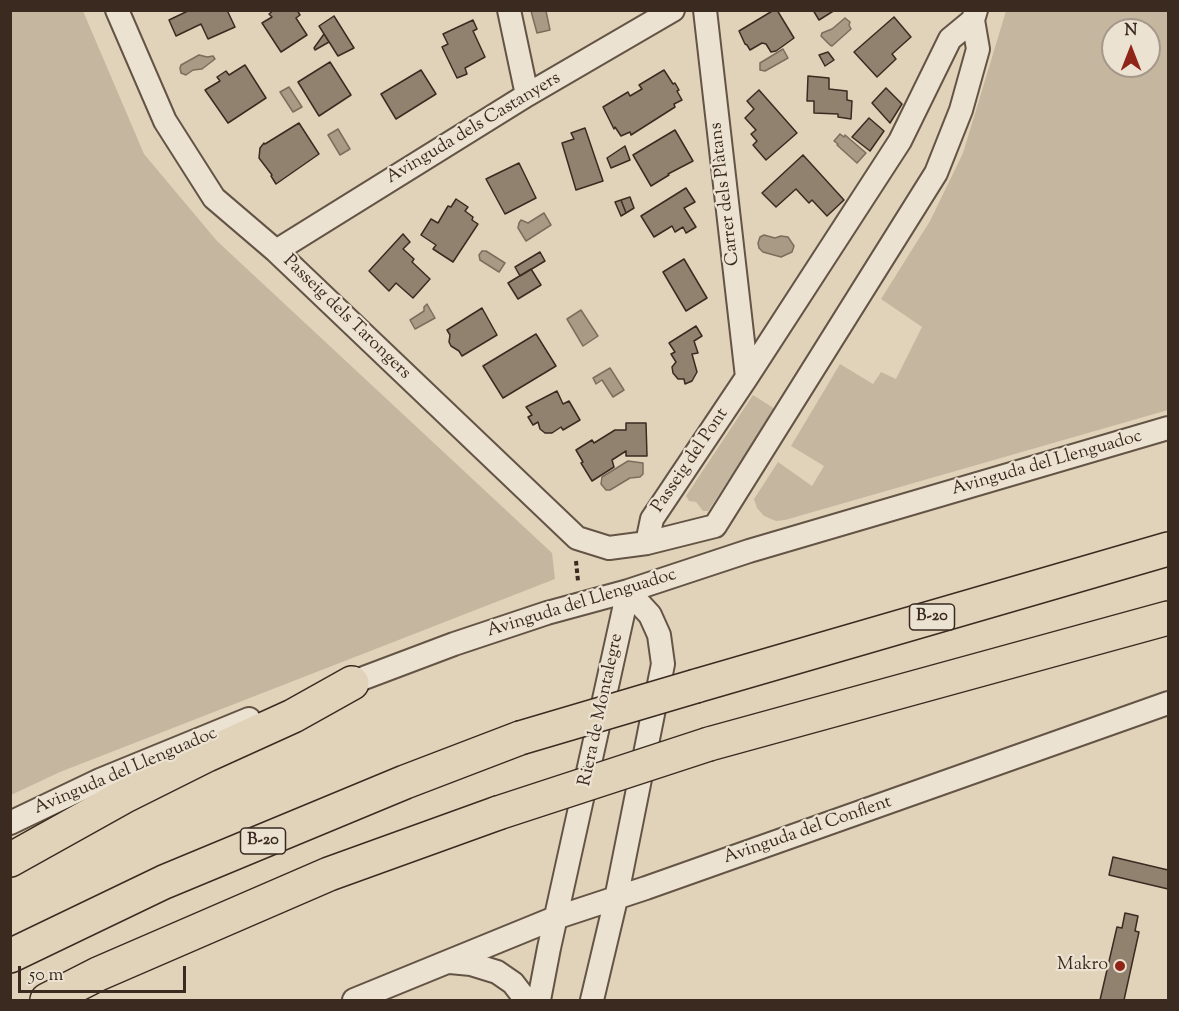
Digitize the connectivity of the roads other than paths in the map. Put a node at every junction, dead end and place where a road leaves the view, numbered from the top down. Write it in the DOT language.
graph roads {
  1 [pos="117,10"];
  2 [pos="508,10"];
  3 [pos="674,10"];
  4 [pos="705,10"];
  5 [pos="975,15"];
  6 [pos="527,95"];
  7 [pos="276,251"];
  8 [pos="747,377"];
  9 [pos="1168,428"];
  10 [pos="647,543"];
  11 [pos="1168,549"];
  12 [pos="628,591"];
  13 [pos="1168,618"];
  14 [pos="352,682"];
  15 [pos="1168,704"];
  16 [pos="10,823"];
  17 [pos="10,860"];
  18 [pos="616,899"];
  19 [pos="555,918"];
  20 [pos="10,956"];
  21 [pos="448,962"];
  22 [pos="47,1000"];
  23 [pos="354,1000"];
  24 [pos="526,1000"];
  25 [pos="539,1000"];
  26 [pos="592,1000"];
  1 -- 7 [label="street, Passeig dels Tarongers"];
  2 -- 6 [label="street"];
  3 -- 6 [label="street, Avinguda dels Castanyers"];
  4 -- 8 [label="street, Carrer dels Plàtans"];
  5 -- 8 [label="street, Passeig del Pont"];
  5 -- 10 [label="street, Passeig del Pont"];
  6 -- 7 [label="street, Avinguda dels Castanyers"];
  7 -- 10 [label="street, Passeig dels Tarongers"];
  8 -- 10 [label="street, Passeig del Pont"];
  9 -- 12 [label="street, Avinguda del Llenguadoc"];
  11 -- 20 [label="highway, B-20, bridge"];
  12 -- 14 [label="street, Avinguda del Llenguadoc"];
  12 -- 18 [label="street"];
  12 -- 19 [label="street, Riera de Montalegre"];
  13 -- 22 [label="highway, bridge"];
  14 -- 16 [label="street, Avinguda del Llenguadoc"];
  14 -- 17 [label="highway"];
  15 -- 18 [label="street, Avinguda del Conflent"];
  18 -- 19 [label="street, Avinguda del Conflent"];
  18 -- 26 [label="street"];
  19 -- 21 [label="street, Avinguda del Conflent"];
  19 -- 25 [label="street, Riera de Montalegre"];
  21 -- 23 [label="street, Avinguda del Conflent"];
  21 -- 24 [label="street, Avinguda del Conflent"];
}
